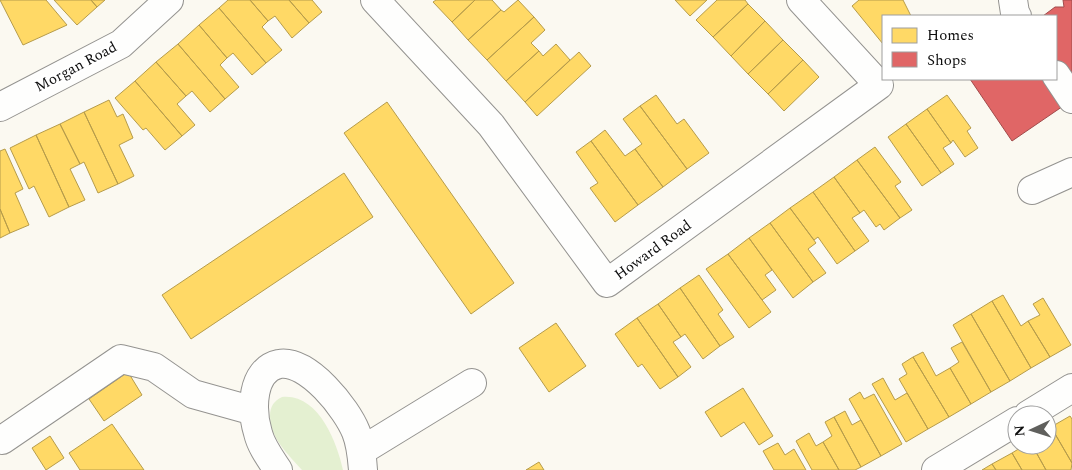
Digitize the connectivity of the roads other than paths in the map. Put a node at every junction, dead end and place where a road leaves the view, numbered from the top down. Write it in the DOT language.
graph roads {
  1 [pos="170,0"];
  2 [pos="375,0"];
  3 [pos="801,0"];
  4 [pos="1013,0"];
  5 [pos="1016,15"];
  6 [pos="1057,76"];
  7 [pos="1072,99"];
  8 [pos="0,107"];
  9 [pos="1072,172"];
  10 [pos="1032,190"];
  11 [pos="472,383"];
  12 [pos="1072,388"];
  13 [pos="1044,405"];
  14 [pos="254,412"];
  15 [pos="1007,427"];
  16 [pos="2,440"];
  17 [pos="362,460"];
  18 [pos="278,470"];
  19 [pos="936,470"];
  1 -- 8 [label="street, Morgan Road"];
  2 -- 3 [label="street, Howard Road"];
  4 -- 5 [label="street"];
  6 -- 7 [label="street"];
  9 -- 10 [label="street"];
  11 -- 17 [label="street"];
  12 -- 13 [label="street"];
  14 -- 16 [label="street"];
  14 -- 17 [label="street"];
  14 -- 18 [label="street"];
  15 -- 19 [label="street"];
}
